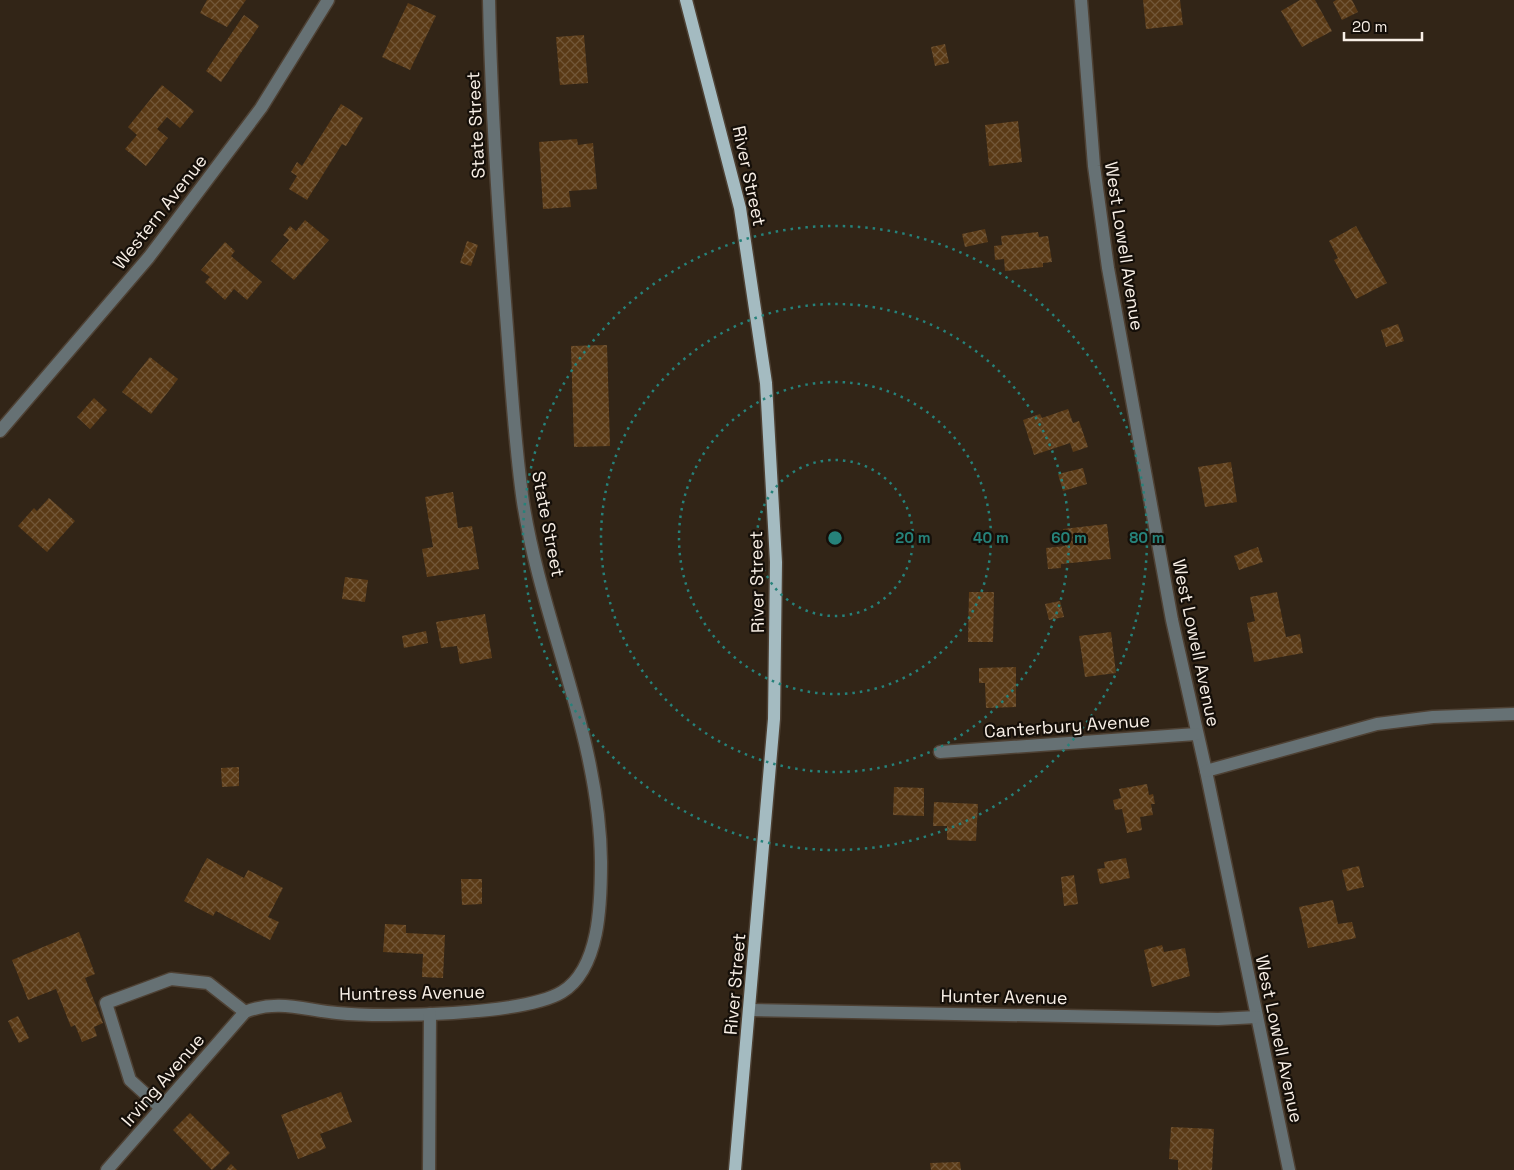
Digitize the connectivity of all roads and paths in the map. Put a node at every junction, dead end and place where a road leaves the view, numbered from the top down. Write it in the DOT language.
graph roads {
  1 [pos="328,0"];
  2 [pos="489,0"];
  3 [pos="686,0"];
  4 [pos="1080,0"];
  5 [pos="0,431"];
  6 [pos="1514,714"];
  7 [pos="1196,734"];
  8 [pos="940,752"];
  9 [pos="1206,771"];
  10 [pos="520,1006"];
  11 [pos="750,1010"];
  12 [pos="245,1012"];
  13 [pos="430,1014"];
  14 [pos="1257,1017"];
  15 [pos="161,1108"];
  16 [pos="107,1170"];
  17 [pos="429,1170"];
  18 [pos="735,1170"];
  19 [pos="1289,1170"];
  1 -- 5 [label="street, Western Avenue"];
  2 -- 10 [label="street, State Street"];
  3 -- 11 [label="main road, River Street"];
  4 -- 7 [label="street, West Lowell Avenue"];
  6 -- 9 [label="street"];
  7 -- 8 [label="street, Canterbury Avenue"];
  7 -- 9 [label="street, West Lowell Avenue"];
  9 -- 14 [label="street, West Lowell Avenue"];
  10 -- 13 [label="street, Huntress Avenue"];
  11 -- 14 [label="street, Hunter Avenue"];
  11 -- 18 [label="main road, River Street"];
  12 -- 13 [label="street, Huntress Avenue"];
  12 -- 15 [label="street, Irving Avenue"];
  12 -- 15 [label="street"];
  13 -- 17 [label="street"];
  14 -- 19 [label="street, West Lowell Avenue"];
  15 -- 16 [label="street, Irving Avenue"];
}
